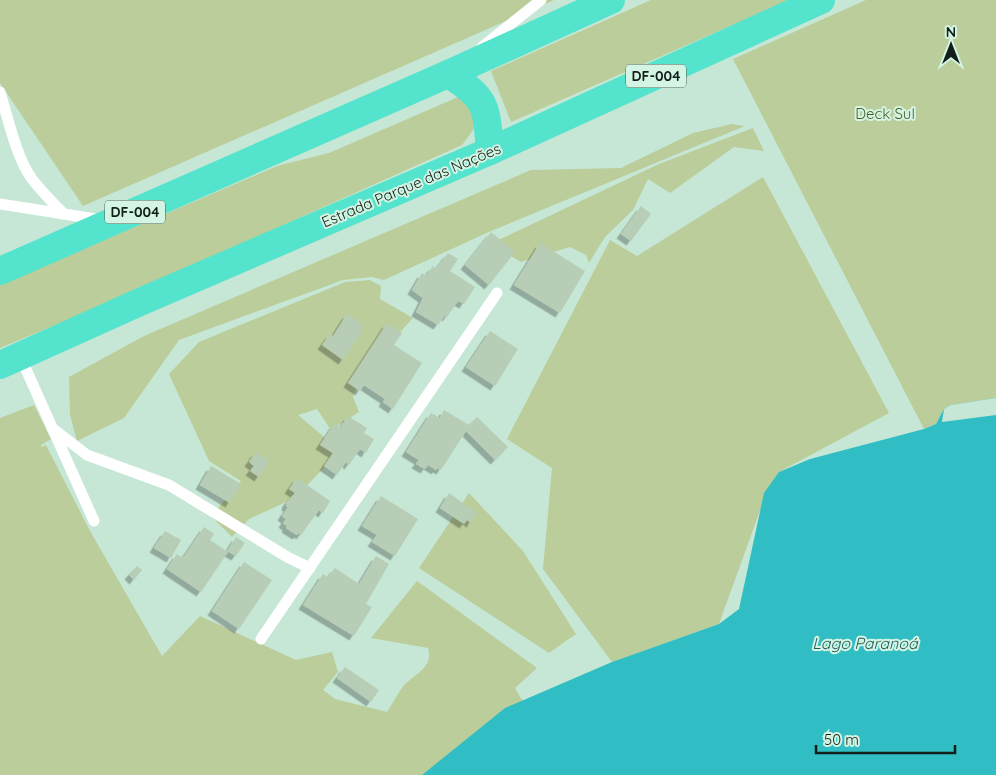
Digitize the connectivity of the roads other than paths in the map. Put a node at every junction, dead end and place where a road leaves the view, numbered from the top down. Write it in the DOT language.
graph roads {
  1 [pos="541,0"];
  2 [pos="611,0"];
  3 [pos="821,0"];
  4 [pos="448,74"];
  5 [pos="0,92"];
  6 [pos="490,151"];
  7 [pos="0,204"];
  8 [pos="64,214"];
  9 [pos="113,221"];
  10 [pos="0,271"];
  11 [pos="497,293"];
  12 [pos="10,361"];
  13 [pos="52,428"];
  14 [pos="94,521"];
  15 [pos="310,568"];
  16 [pos="261,639"];
  1 -- 4 [label="lane"];
  2 -- 4 [label="highway, DF-004"];
  3 -- 6 [label="highway, Estrada Parque das Nações / DF-004"];
  4 -- 6 [label="highway"];
  4 -- 9 [label="highway, DF-004"];
  5 -- 8 [label="lane"];
  6 -- 12 [label="highway, Estrada Parque das Nações / DF-004"];
  7 -- 8 [label="lane"];
  8 -- 9 [label="lane"];
  9 -- 10 [label="highway, DF-004"];
  11 -- 15 [label="lane"];
  12 -- 13 [label="lane"];
  13 -- 14 [label="lane"];
  13 -- 15 [label="lane"];
  15 -- 16 [label="lane"];
}
